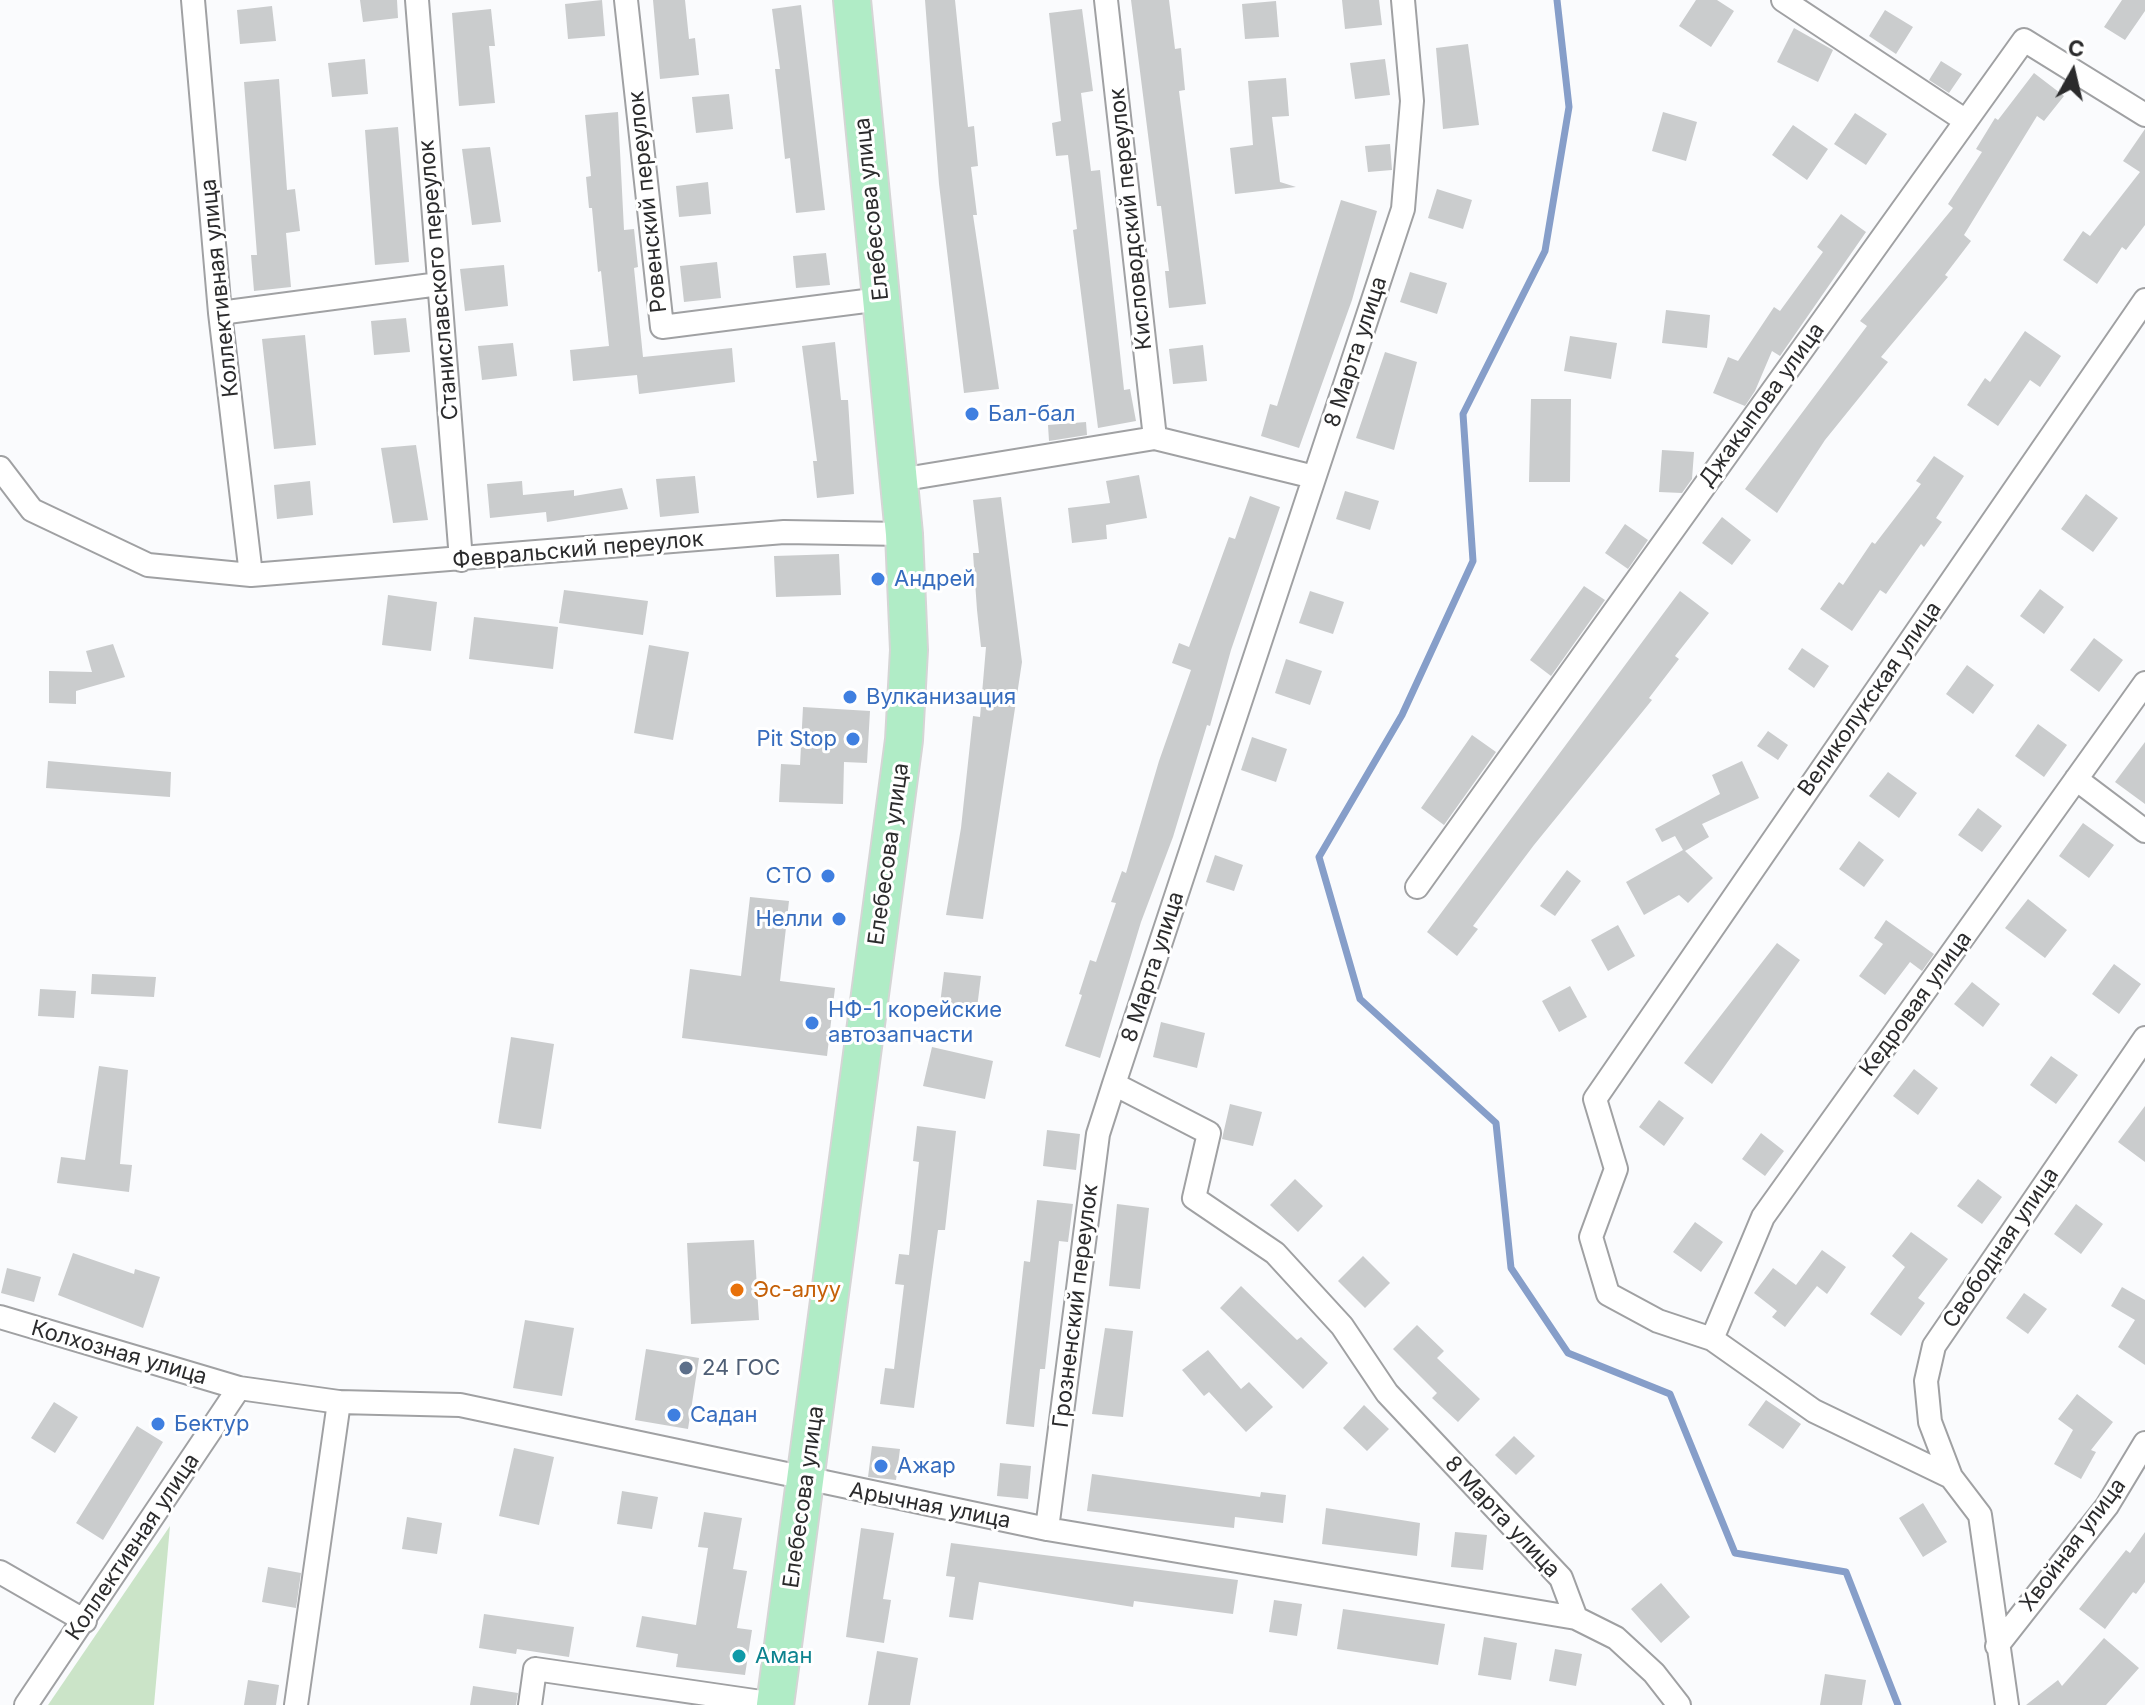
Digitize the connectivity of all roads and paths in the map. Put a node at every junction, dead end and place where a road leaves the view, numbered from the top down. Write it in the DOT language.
graph roads {
  1 [pos="193,0"];
  2 [pos="417,0"];
  3 [pos="626,0"];
  4 [pos="852,0"];
  5 [pos="1106,0"];
  6 [pos="1403,0"];
  7 [pos="1783,0"];
  8 [pos="2145,115"];
  9 [pos="1966,121"];
  10 [pos="439,284"];
  11 [pos="881,299"];
  12 [pos="2145,300"];
  13 [pos="220,313"];
  14 [pos="1155,438"];
  15 [pos="0,468"];
  16 [pos="1314,477"];
  17 [pos="899,480"];
  18 [pos="904,534"];
  19 [pos="461,560"];
  20 [pos="251,575"];
  21 [pos="2145,683"];
  22 [pos="2076,779"];
  23 [pos="2145,831"];
  24 [pos="1417,887"];
  25 [pos="2145,1038"];
  26 [pos="1114,1084"];
  27 [pos="0,1317"];
  28 [pos="1712,1339"];
  29 [pos="239,1388"];
  30 [pos="339,1402"];
  31 [pos="2145,1443"];
  32 [pos="1951,1477"];
  33 [pos="806,1481"];
  34 [pos="1047,1529"];
  35 [pos="0,1572"];
  36 [pos="1576,1618"];
  37 [pos="85,1621"];
  38 [pos="1997,1646"];
  39 [pos="775,1704"];
  40 [pos="26,1705"];
  41 [pos="296,1705"];
  42 [pos="530,1705"];
  43 [pos="1679,1705"];
  44 [pos="2007,1705"];
  1 -- 13 [label="street, Коллективная улица"];
  2 -- 10 [label="street, Станиславского переулок"];
  3 -- 11 [label="street, Ровенский переулок"];
  4 -- 11 [label="main road, Елебесова улица"];
  5 -- 14 [label="street, Кисловодский переулок"];
  6 -- 16 [label="street, 8 Марта улица"];
  7 -- 9 [label="street"];
  8 -- 9 [label="street, Джакыпова улица"];
  9 -- 24 [label="street, Джакыпова улица"];
  10 -- 13 [label="street"];
  10 -- 19 [label="street, Станиславского переулок"];
  11 -- 17 [label="main road, Елебесова улица"];
  12 -- 28 [label="street, Великолукская улица"];
  13 -- 20 [label="street, Коллективная улица"];
  14 -- 16 [label="street"];
  14 -- 17 [label="street"];
  15 -- 20 [label="street, Февральский переулок"];
  16 -- 26 [label="street, 8 Марта улица"];
  17 -- 18 [label="main road, Елебесова улица"];
  18 -- 19 [label="street, Февральский переулок"];
  18 -- 33 [label="main road, Елебесова улица"];
  19 -- 20 [label="street, Февральский переулок"];
  21 -- 22 [label="street, Кедровая улица"];
  22 -- 23 [label="street"];
  22 -- 28 [label="street, Кедровая улица"];
  25 -- 32 [label="street, Свободная улица"];
  26 -- 34 [label="street, Грозненский переулок"];
  26 -- 36 [label="street, 8 Марта улица"];
  27 -- 29 [label="street, Колхозная улица"];
  28 -- 32 [label="street"];
  29 -- 30 [label="street, Арычная улица"];
  29 -- 37 [label="street, Коллективная улица"];
  30 -- 33 [label="street, Арычная улица"];
  30 -- 41 [label="street"];
  31 -- 38 [label="street, Хвойная улица"];
  32 -- 38 [label="street"];
  33 -- 34 [label="street, Арычная улица"];
  33 -- 39 [label="main road, Елебесова улица"];
  34 -- 36 [label="street, Арычная улица"];
  35 -- 37 [label="street"];
  36 -- 43 [label="street"];
  37 -- 40 [label="street, Коллективная улица"];
  38 -- 44 [label="street"];
  39 -- 42 [label="street"];
}
